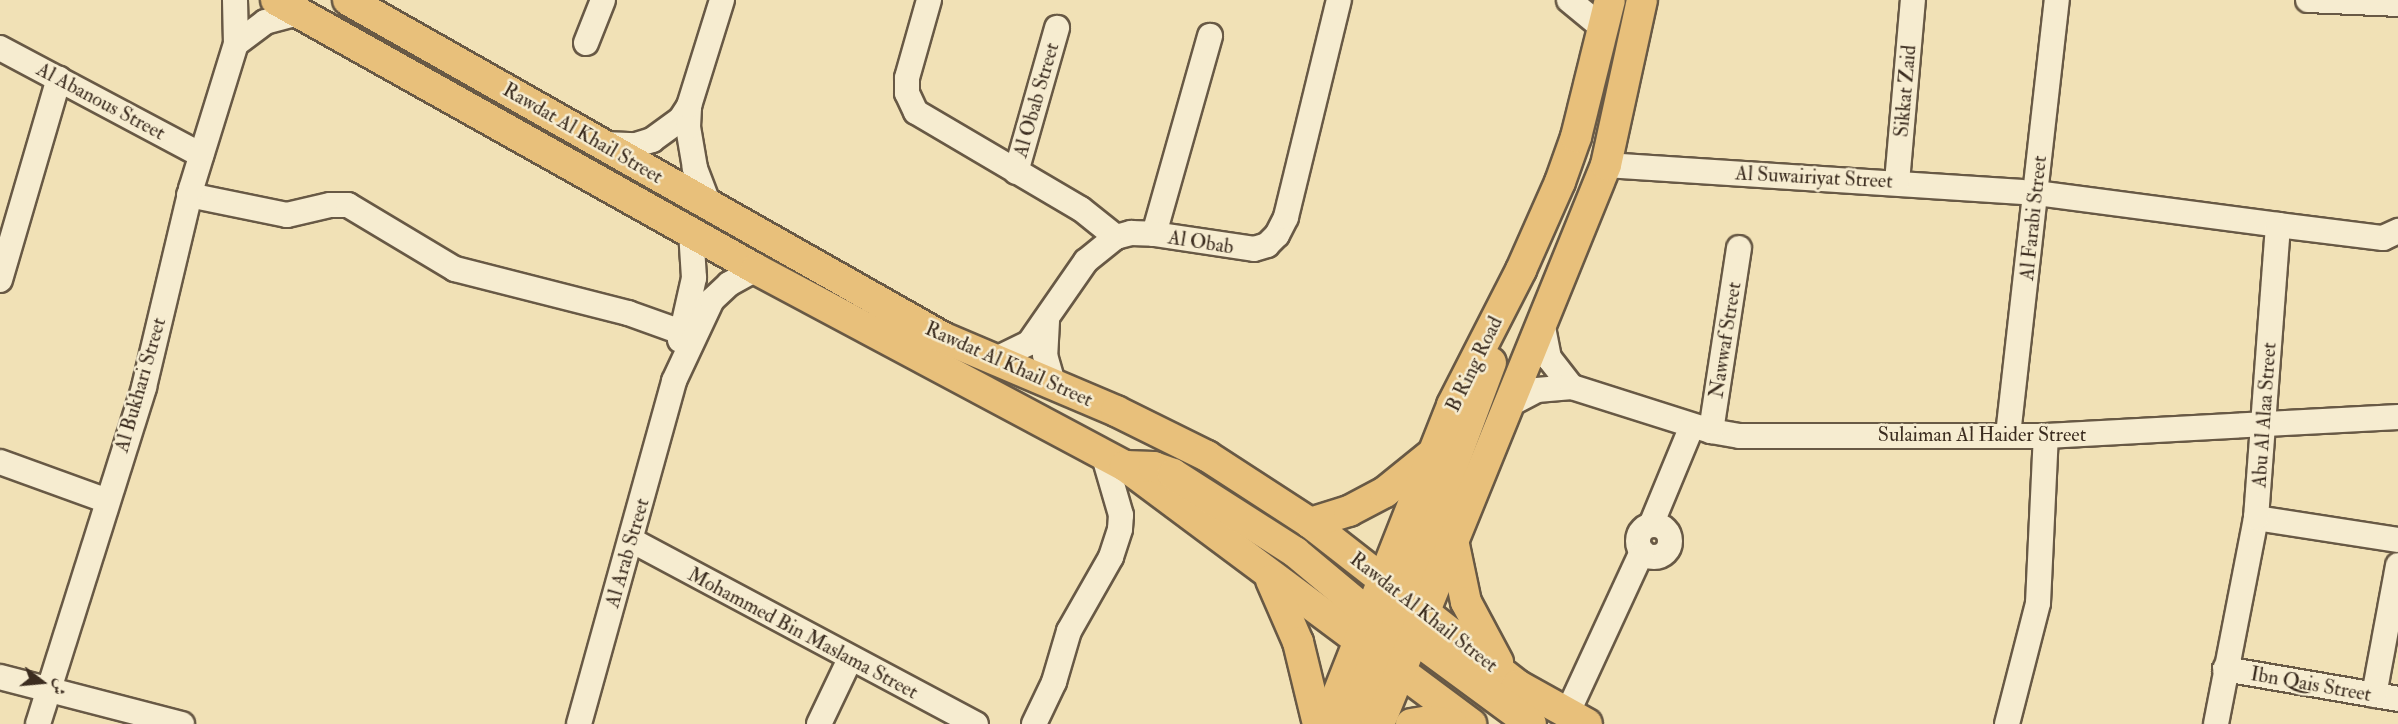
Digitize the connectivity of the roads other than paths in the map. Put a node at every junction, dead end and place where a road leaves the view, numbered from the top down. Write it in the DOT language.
graph roads {
  1 [pos="235,0"];
  2 [pos="348,0"];
  3 [pos="603,0"];
  4 [pos="722,0"];
  5 [pos="929,0"];
  6 [pos="1339,0"];
  7 [pos="1569,0"];
  8 [pos="1643,0"];
  9 [pos="1912,0"];
  10 [pos="2057,0"];
  11 [pos="2308,0"];
  12 [pos="2398,4"];
  13 [pos="287,7"];
  14 [pos="1606,14"];
  15 [pos="1057,28"];
  16 [pos="1210,36"];
  17 [pos="586,43"];
  18 [pos="236,44"];
  19 [pos="0,48"];
  20 [pos="59,78"];
  21 [pos="689,106"];
  22 [pos="601,144"];
  23 [pos="201,155"];
  24 [pos="1606,165"];
  25 [pos="1016,172"];
  26 [pos="1897,182"];
  27 [pos="190,192"];
  28 [pos="2029,193"];
  29 [pos="709,205"];
  30 [pos="2278,225"];
  31 [pos="2398,231"];
  32 [pos="691,232"];
  33 [pos="1154,234"];
  34 [pos="1116,237"];
  35 [pos="1739,248"];
  36 [pos="756,269"];
  37 [pos="0,280"];
  38 [pos="1505,301"];
  39 [pos="1047,321"];
  40 [pos="1542,322"];
  41 [pos="683,328"];
  42 [pos="992,361"];
  43 [pos="674,381"];
  44 [pos="1054,386"];
  45 [pos="1572,387"];
  46 [pos="1505,407"];
  47 [pos="2398,417"];
  48 [pos="2263,425"];
  49 [pos="1702,429"];
  50 [pos="2008,435"];
  51 [pos="2046,436"];
  52 [pos="1434,452"];
  53 [pos="1114,460"];
  54 [pos="0,462"];
  55 [pos="105,500"];
  56 [pos="2256,518"];
  57 [pos="1310,523"];
  58 [pos="1453,538"];
  59 [pos="631,540"];
  60 [pos="2398,540"];
  61 [pos="2398,565"];
  62 [pos="1270,577"];
  63 [pos="1390,627"];
  64 [pos="850,659"];
  65 [pos="2224,669"];
  66 [pos="0,677"];
  67 [pos="1517,685"];
  68 [pos="48,690"];
  69 [pos="2374,695"];
  70 [pos="2398,699"];
  71 [pos="1577,719"];
  72 [pos="38,724"];
  73 [pos="182,724"];
  74 [pos="579,724"];
  75 [pos="819,724"];
  76 [pos="976,724"];
  77 [pos="1034,724"];
  78 [pos="1318,724"];
  79 [pos="1326,724"];
  80 [pos="1353,724"];
  81 [pos="1379,724"];
  82 [pos="1410,724"];
  83 [pos="1452,724"];
  84 [pos="1471,724"];
  85 [pos="1531,724"];
  86 [pos="2007,724"];
  87 [pos="2216,724"];
  1 -- 18 [label="street, Al Bukhari Street"];
  2 -- 22 [label="main road, Rawdat Al Khail Street"];
  3 -- 17 [label="street"];
  4 -- 21 [label="street"];
  5 -- 25 [label="street"];
  6 -- 33 [label="street, Al Obab"];
  7 -- 14 [label="street"];
  8 -- 24 [label="main road, B Ring Road"];
  9 -- 26 [label="street, Sikkat Zaid"];
  10 -- 28 [label="street, Al Farabi Street"];
  11 -- 12 [label="street"];
  13 -- 18 [label="street"];
  13 -- 32 [label="main road, Rawdat Al Khail Street"];
  14 -- 38 [label="main road, B Ring Road"];
  15 -- 25 [label="street, Al Obab Street"];
  16 -- 33 [label="street, Al Obab"];
  18 -- 23 [label="street, Al Bukhari Street"];
  19 -- 20 [label="street, Al Abanous Street"];
  20 -- 23 [label="street, Al Abanous Street"];
  20 -- 37 [label="street"];
  21 -- 22 [label="street"];
  21 -- 29 [label="street"];
  22 -- 29 [label="main road, Rawdat Al Khail Street"];
  23 -- 27 [label="street, Al Bukhari Street"];
  24 -- 26 [label="street, Al Suwairiyat Street"];
  24 -- 40 [label="main road, B Ring Road"];
  25 -- 34 [label="street"];
  26 -- 28 [label="street, Al Suwairiyat Street"];
  27 -- 41 [label="street"];
  27 -- 55 [label="street, Al Bukhari Street"];
  28 -- 30 [label="street, Al Suwairiyat Street"];
  28 -- 50 [label="street, Al Farabi Street"];
  29 -- 42 [label="main road, Rawdat Al Khail Street"];
  30 -- 31 [label="street"];
  30 -- 48 [label="street, Abu Al Alaa Street"];
  32 -- 36 [label="main road, Rawdat Al Khail Street"];
  32 -- 41 [label="street, Al Arab Street"];
  33 -- 34 [label="street"];
  34 -- 39 [label="street"];
  35 -- 49 [label="street, Nawwaf Street"];
  36 -- 43 [label="street, Al Arab Street"];
  36 -- 53 [label="main road, Rawdat Al Khail Street"];
  38 -- 52 [label="main road, B Ring Road"];
  38 -- 63 [label="main road"];
  39 -- 42 [label="street"];
  39 -- 44 [label="street"];
  40 -- 45 [label="street"];
  40 -- 46 [label="main road, B Ring Road"];
  41 -- 43 [label="street, Al Arab Street"];
  42 -- 44 [label="main road, Rawdat Al Khail Street"];
  43 -- 59 [label="street, Al Arab Street"];
  44 -- 57 [label="main road, Rawdat Al Khail Street"];
  45 -- 46 [label="street, Sulaiman Al Haider Street"];
  45 -- 49 [label="street, Sulaiman Al Haider Street"];
  46 -- 58 [label="main road, B Ring Road"];
  47 -- 48 [label="street, Sulaiman Al Haider Street"];
  48 -- 51 [label="street, Sulaiman Al Haider Street"];
  48 -- 56 [label="street, Abu Al Alaa Street"];
  49 -- 50 [label="street, Sulaiman Al Haider Street"];
  49 -- 71 [label="street, Nawwaf Street"];
  50 -- 51 [label="street, Sulaiman Al Haider Street"];
  51 -- 86 [label="street"];
  52 -- 57 [label="main road"];
  52 -- 63 [label="main road, B Ring Road"];
  53 -- 62 [label="main road, Rawdat Al Khail Street"];
  53 -- 63 [label="main road"];
  53 -- 77 [label="street"];
  54 -- 55 [label="street"];
  55 -- 68 [label="street, Al Bukhari Street"];
  56 -- 60 [label="street"];
  56 -- 65 [label="street, Abu Al Alaa Street"];
  57 -- 63 [label="main road, Rawdat Al Khail Street"];
  58 -- 63 [label="main road, B Ring Road"];
  58 -- 67 [label="main road"];
  59 -- 64 [label="street, Mohammed Bin Maslama Street"];
  59 -- 74 [label="street, Al Arab Street"];
  61 -- 69 [label="street"];
  62 -- 63 [label="main road, Rawdat Al Khail Street"];
  62 -- 78 [label="main road"];
  63 -- 67 [label="main road, Rawdat Al Khail Street"];
  63 -- 79 [label="main road, B Ring Road"];
  63 -- 80 [label="main road"];
  63 -- 81 [label="main road, B Ring Road"];
  63 -- 84 [label="main road, Rawdat Al Khail Street"];
  63 -- 85 [label="main road"];
  64 -- 75 [label="street"];
  64 -- 76 [label="street, Mohammed Bin Maslama Street"];
  65 -- 69 [label="street, Ibn Qais Street"];
  65 -- 87 [label="street, Abu Al Alaa Street"];
  66 -- 68 [label="street"];
  67 -- 71 [label="main road, Rawdat Al Khail Street"];
  68 -- 72 [label="street, Al Bukhari Street"];
  68 -- 73 [label="street"];
  69 -- 70 [label="street, Ibn Qais Street"];
  82 -- 83 [label="main road"];
}
